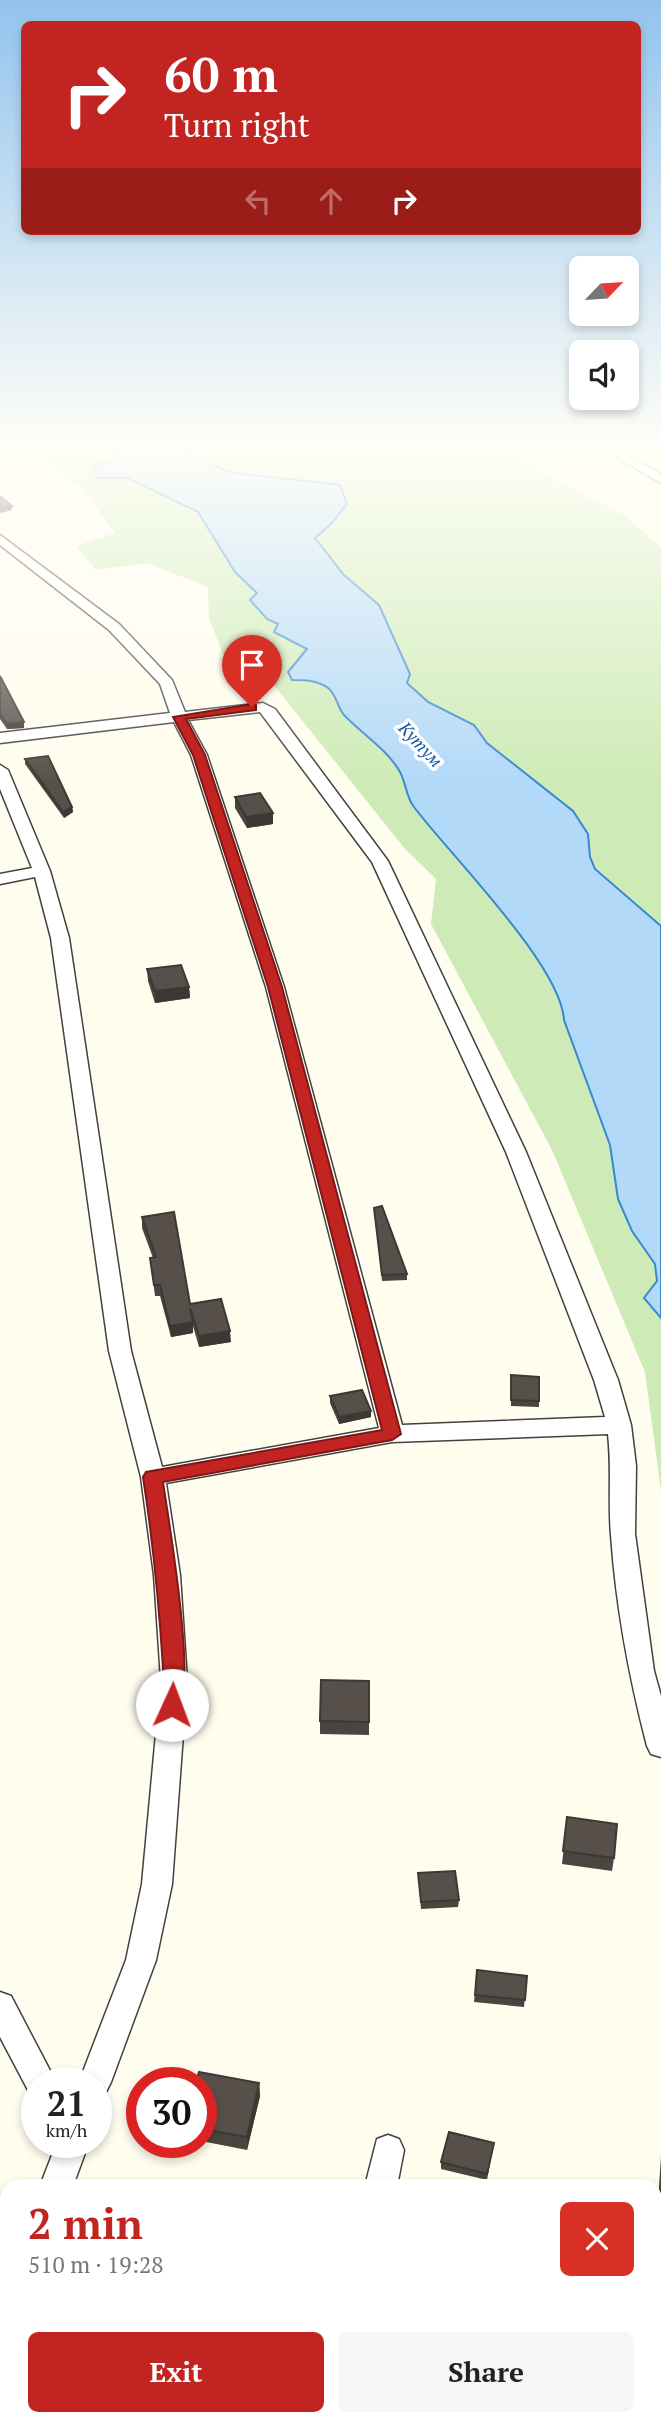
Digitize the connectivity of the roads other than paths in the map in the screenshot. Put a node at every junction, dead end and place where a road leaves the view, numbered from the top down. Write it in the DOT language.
graph roads {
  1 [pos="24,557"];
  2 [pos="179,717"];
  3 [pos="0,738"];
  4 [pos="0,770"];
  5 [pos="42,871"];
  6 [pos="0,879"];
  7 [pos="619,1425"];
  8 [pos="392,1434"];
  9 [pos="153,1477"];
  10 [pos="661,1746"];
  11 [pos="0,2006"];
  12 [pos="32,2067"];
  13 [pos="101,2067"];
  14 [pos="388,2150"];
  15 [pos="67,2158"];
  16 [pos="59,2179"];
  17 [pos="382,2179"];
  1 -- 2 [label="street"];
  2 -- 3 [label="street"];
  2 -- 7 [label="street"];
  2 -- 8 [label="street"];
  4 -- 5 [label="street"];
  5 -- 6 [label="street"];
  5 -- 9 [label="street"];
  7 -- 8 [label="street"];
  7 -- 10 [label="street"];
  8 -- 9 [label="street"];
  9 -- 13 [label="street"];
  11 -- 12 [label="street"];
  14 -- 17 [label="street"];
  15 -- 16 [label="street"];
}
